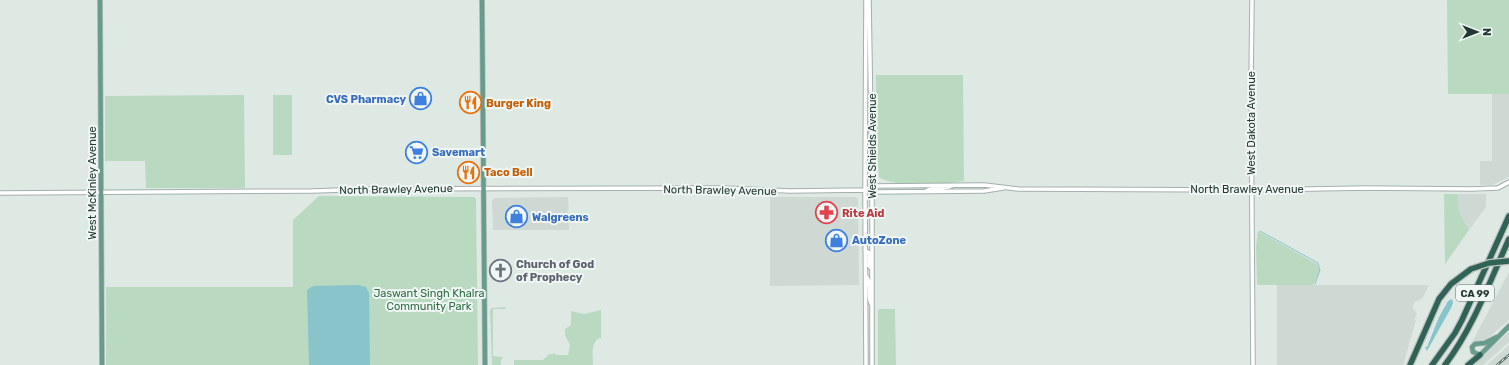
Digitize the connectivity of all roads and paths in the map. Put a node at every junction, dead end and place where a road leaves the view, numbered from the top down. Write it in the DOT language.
graph roads {
  1 [pos="100,0"];
  2 [pos="482,0"];
  3 [pos="866,0"];
  4 [pos="869,0"];
  5 [pos="1252,0"];
  6 [pos="1509,182"];
  7 [pos="955,185"];
  8 [pos="872,186"];
  9 [pos="485,188"];
  10 [pos="1003,188"];
  11 [pos="865,190"];
  12 [pos="1251,190"];
  13 [pos="101,192"];
  14 [pos="872,192"];
  15 [pos="925,192"];
  16 [pos="0,193"];
  17 [pos="1509,216"];
  18 [pos="1509,239"];
  19 [pos="865,250"];
  20 [pos="1509,261"];
  21 [pos="872,269"];
  22 [pos="866,276"];
  23 [pos="872,305"];
  24 [pos="1509,326"];
  25 [pos="1496,337"];
  26 [pos="1480,355"];
  27 [pos="102,365"];
  28 [pos="485,365"];
  29 [pos="866,365"];
  30 [pos="872,365"];
  31 [pos="1252,365"];
  32 [pos="1410,365"];
  33 [pos="1432,365"];
  34 [pos="1445,365"];
  35 [pos="1468,365"];
  1 -- 13 [label="main road, West McKinley Avenue"];
  2 -- 9 [label="main road"];
  3 -- 11 [label="street, West Shields Avenue"];
  4 -- 8 [label="street, West Shields Avenue"];
  5 -- 12 [label="street, West Dakota Avenue"];
  6 -- 12 [label="street, North Brawley Avenue"];
  7 -- 8 [label="street, North Brawley Avenue"];
  7 -- 10 [label="street, North Brawley Avenue"];
  7 -- 15 [label="street"];
  8 -- 11 [label="street, North Brawley Avenue"];
  8 -- 14 [label="street, West Shields Avenue"];
  9 -- 11 [label="street, North Brawley Avenue"];
  9 -- 13 [label="street, North Brawley Avenue"];
  9 -- 28 [label="main road"];
  10 -- 12 [label="street, North Brawley Avenue"];
  10 -- 15 [label="street, North Brawley Avenue"];
  11 -- 14 [label="street, North Brawley Avenue"];
  11 -- 19 [label="street, West Shields Avenue"];
  12 -- 31 [label="street, West Dakota Avenue"];
  13 -- 16 [label="street, North Brawley Avenue"];
  13 -- 27 [label="main road, West McKinley Avenue"];
  14 -- 15 [label="street, North Brawley Avenue"];
  14 -- 21 [label="street, West Shields Avenue"];
  17 -- 33 [label="highway, CA 99"];
  18 -- 34 [label="highway, CA 99"];
  19 -- 21 [label="street"];
  19 -- 22 [label="street, West Shields Avenue"];
  20 -- 32 [label="highway, bridge"];
  21 -- 23 [label="street, West Shields Avenue"];
  22 -- 23 [label="street"];
  22 -- 29 [label="street, West Shields Avenue"];
  23 -- 30 [label="street, West Shields Avenue"];
  24 -- 25 [label="main road"];
  25 -- 26 [label="main road"];
  25 -- 26 [label="main road"];
  26 -- 35 [label="highway"];
}
